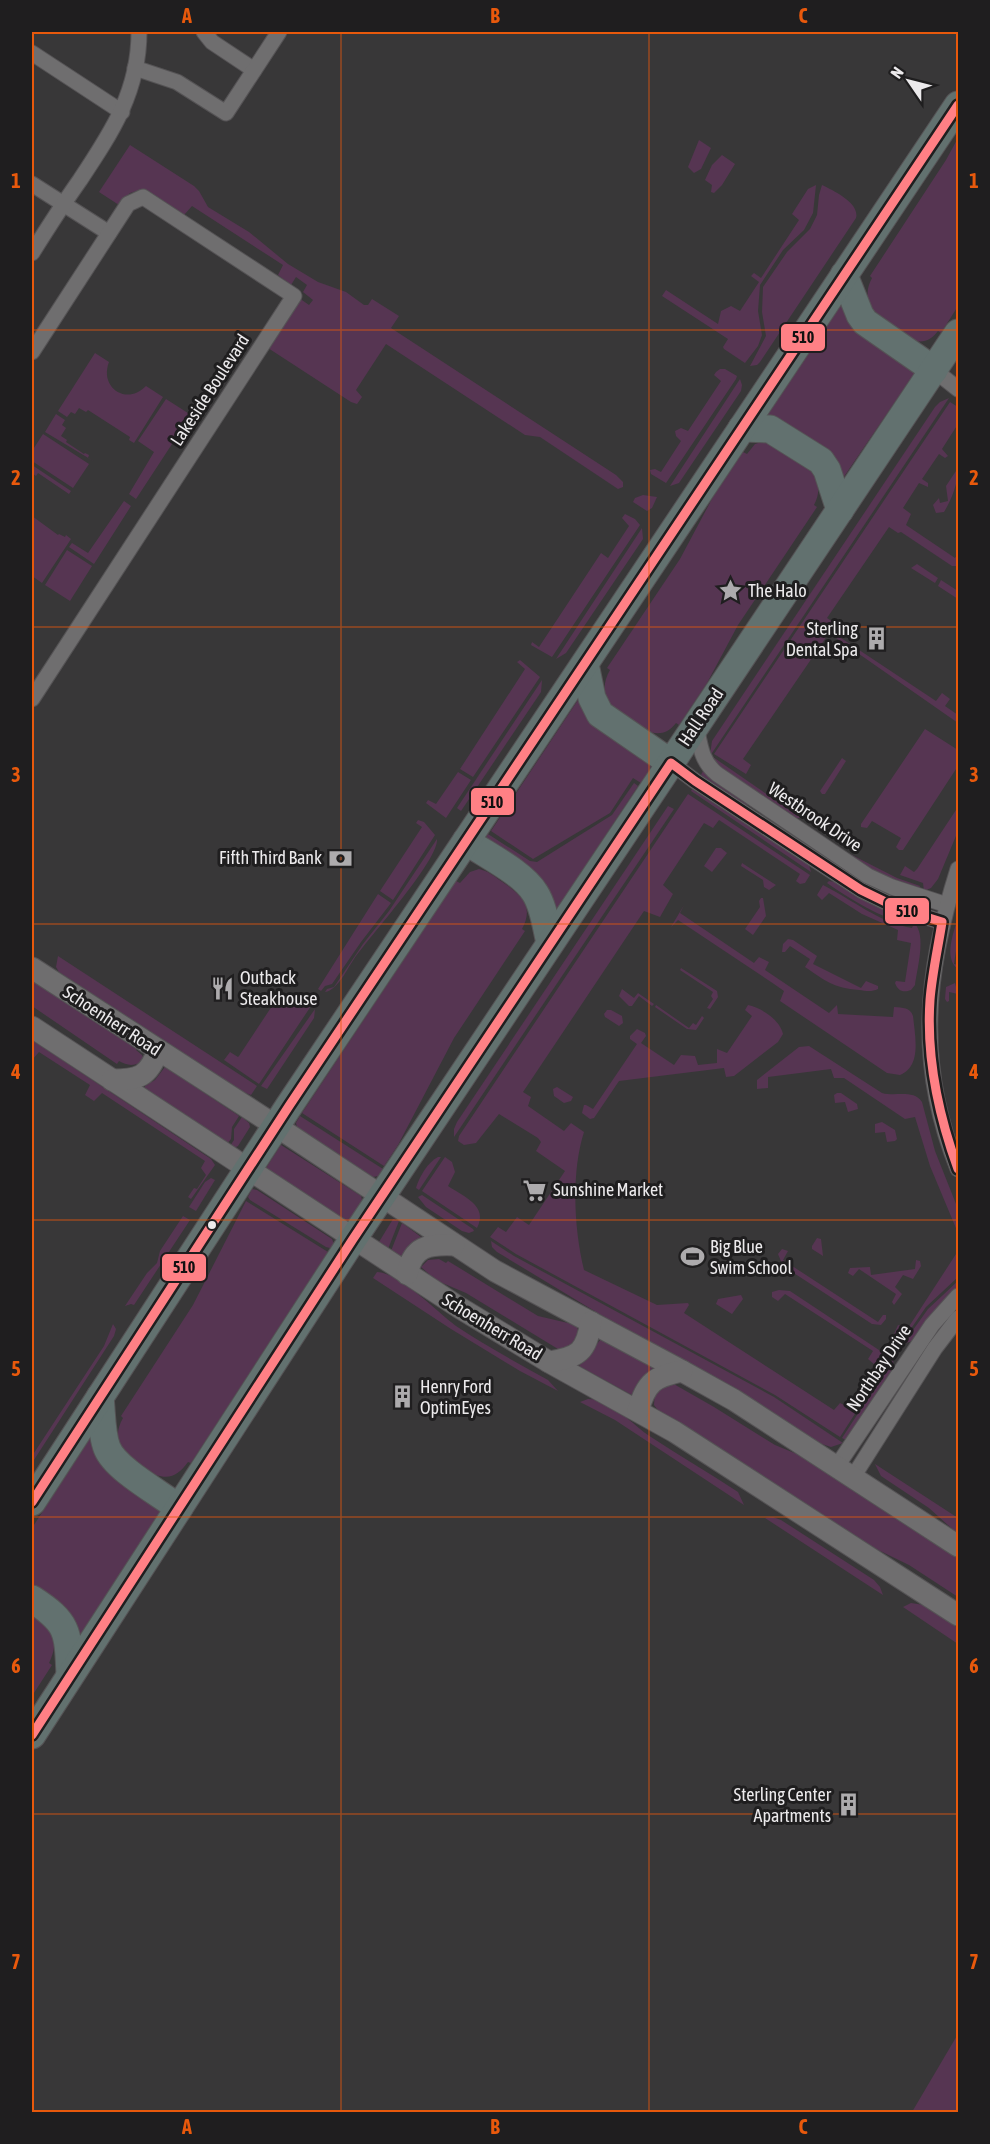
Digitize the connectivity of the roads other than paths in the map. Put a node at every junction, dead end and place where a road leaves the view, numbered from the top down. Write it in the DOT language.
graph roads {
  1 [pos="139,32"];
  2 [pos="204,32"];
  3 [pos="279,32"];
  4 [pos="32,53"];
  5 [pos="135,68"];
  6 [pos="254,70"];
  7 [pos="958,105"];
  8 [pos="122,112"];
  9 [pos="32,184"];
  10 [pos="63,205"];
  11 [pos="109,233"];
  12 [pos="32,254"];
  13 [pos="844,275"];
  14 [pos="956,343"];
  15 [pos="32,352"];
  16 [pos="933,370"];
  17 [pos="958,388"];
  18 [pos="742,428"];
  19 [pos="840,510"];
  20 [pos="585,664"];
  21 [pos="32,699"];
  22 [pos="696,725"];
  23 [pos="671,763"];
  24 [pos="466,842"];
  25 [pos="958,869"];
  26 [pos="947,905"];
  27 [pos="942,922"];
  28 [pos="550,943"];
  29 [pos="32,968"];
  30 [pos="32,1027"];
  31 [pos="158,1050"];
  32 [pos="112,1080"];
  33 [pos="276,1126"];
  34 [pos="958,1168"];
  35 [pos="248,1170"];
  36 [pos="382,1197"];
  37 [pos="353,1239"];
  38 [pos="454,1245"];
  39 [pos="407,1274"];
  40 [pos="958,1296"];
  41 [pos="958,1318"];
  42 [pos="591,1322"];
  43 [pos="549,1362"];
  44 [pos="682,1371"];
  45 [pos="100,1397"];
  46 [pos="638,1411"];
  47 [pos="845,1472"];
  48 [pos="32,1502"];
  49 [pos="179,1508"];
  50 [pos="958,1546"];
  51 [pos="32,1599"];
  52 [pos="958,1615"];
  53 [pos="70,1675"];
  54 [pos="32,1735"];
  1 -- 5 [label="street"];
  2 -- 6 [label="street"];
  3 -- 6 [label="street"];
  4 -- 8 [label="street"];
  5 -- 6 [label="street"];
  5 -- 8 [label="street"];
  7 -- 13 [label="highway"];
  8 -- 10 [label="street"];
  9 -- 10 [label="street"];
  10 -- 11 [label="street"];
  10 -- 12 [label="street"];
  11 -- 15 [label="street, Lakeside Boulevard"];
  11 -- 21 [label="street, Lakeside Boulevard"];
  13 -- 16 [label="highway"];
  13 -- 18 [label="highway"];
  14 -- 16 [label="highway, Hall Road"];
  16 -- 17 [label="street"];
  16 -- 19 [label="highway, Hall Road"];
  18 -- 19 [label="highway"];
  18 -- 20 [label="highway"];
  19 -- 22 [label="highway, Hall Road"];
  20 -- 23 [label="highway"];
  20 -- 24 [label="highway"];
  22 -- 23 [label="highway, Hall Road"];
  22 -- 26 [label="street, Westbrook Drive"];
  23 -- 27 [label="street, Westbrook Drive"];
  23 -- 28 [label="highway, Hall Road"];
  24 -- 28 [label="highway"];
  24 -- 33 [label="highway"];
  25 -- 26 [label="street"];
  26 -- 27 [label="street"];
  27 -- 34 [label="street"];
  28 -- 36 [label="highway, Hall Road"];
  29 -- 31 [label="main road, Schoenherr Road"];
  30 -- 32 [label="main road, Schoenherr Road"];
  31 -- 32 [label="main road"];
  31 -- 33 [label="main road, Schoenherr Road"];
  32 -- 35 [label="main road, Schoenherr Road"];
  33 -- 35 [label="highway"];
  33 -- 36 [label="main road, Schoenherr Road"];
  35 -- 37 [label="main road, Schoenherr Road"];
  35 -- 45 [label="highway"];
  36 -- 37 [label="highway, Hall Road"];
  36 -- 38 [label="main road, Schoenherr Road"];
  37 -- 39 [label="main road, Schoenherr Road"];
  37 -- 49 [label="highway, Hall Road"];
  38 -- 39 [label="main road"];
  38 -- 42 [label="main road, Schoenherr Road"];
  39 -- 43 [label="main road, Schoenherr Road"];
  40 -- 47 [label="street, Northbay Drive"];
  41 -- 47 [label="street, Northbay Drive"];
  42 -- 43 [label="main road"];
  42 -- 44 [label="main road, Schoenherr Road"];
  43 -- 46 [label="main road, Schoenherr Road"];
  44 -- 46 [label="main road"];
  44 -- 47 [label="main road, Schoenherr Road"];
  45 -- 48 [label="highway"];
  45 -- 49 [label="highway"];
  46 -- 52 [label="main road, Schoenherr Road"];
  47 -- 50 [label="main road, Schoenherr Road"];
  49 -- 53 [label="highway, Hall Road"];
  51 -- 53 [label="highway"];
  53 -- 54 [label="highway, Hall Road"];
}
